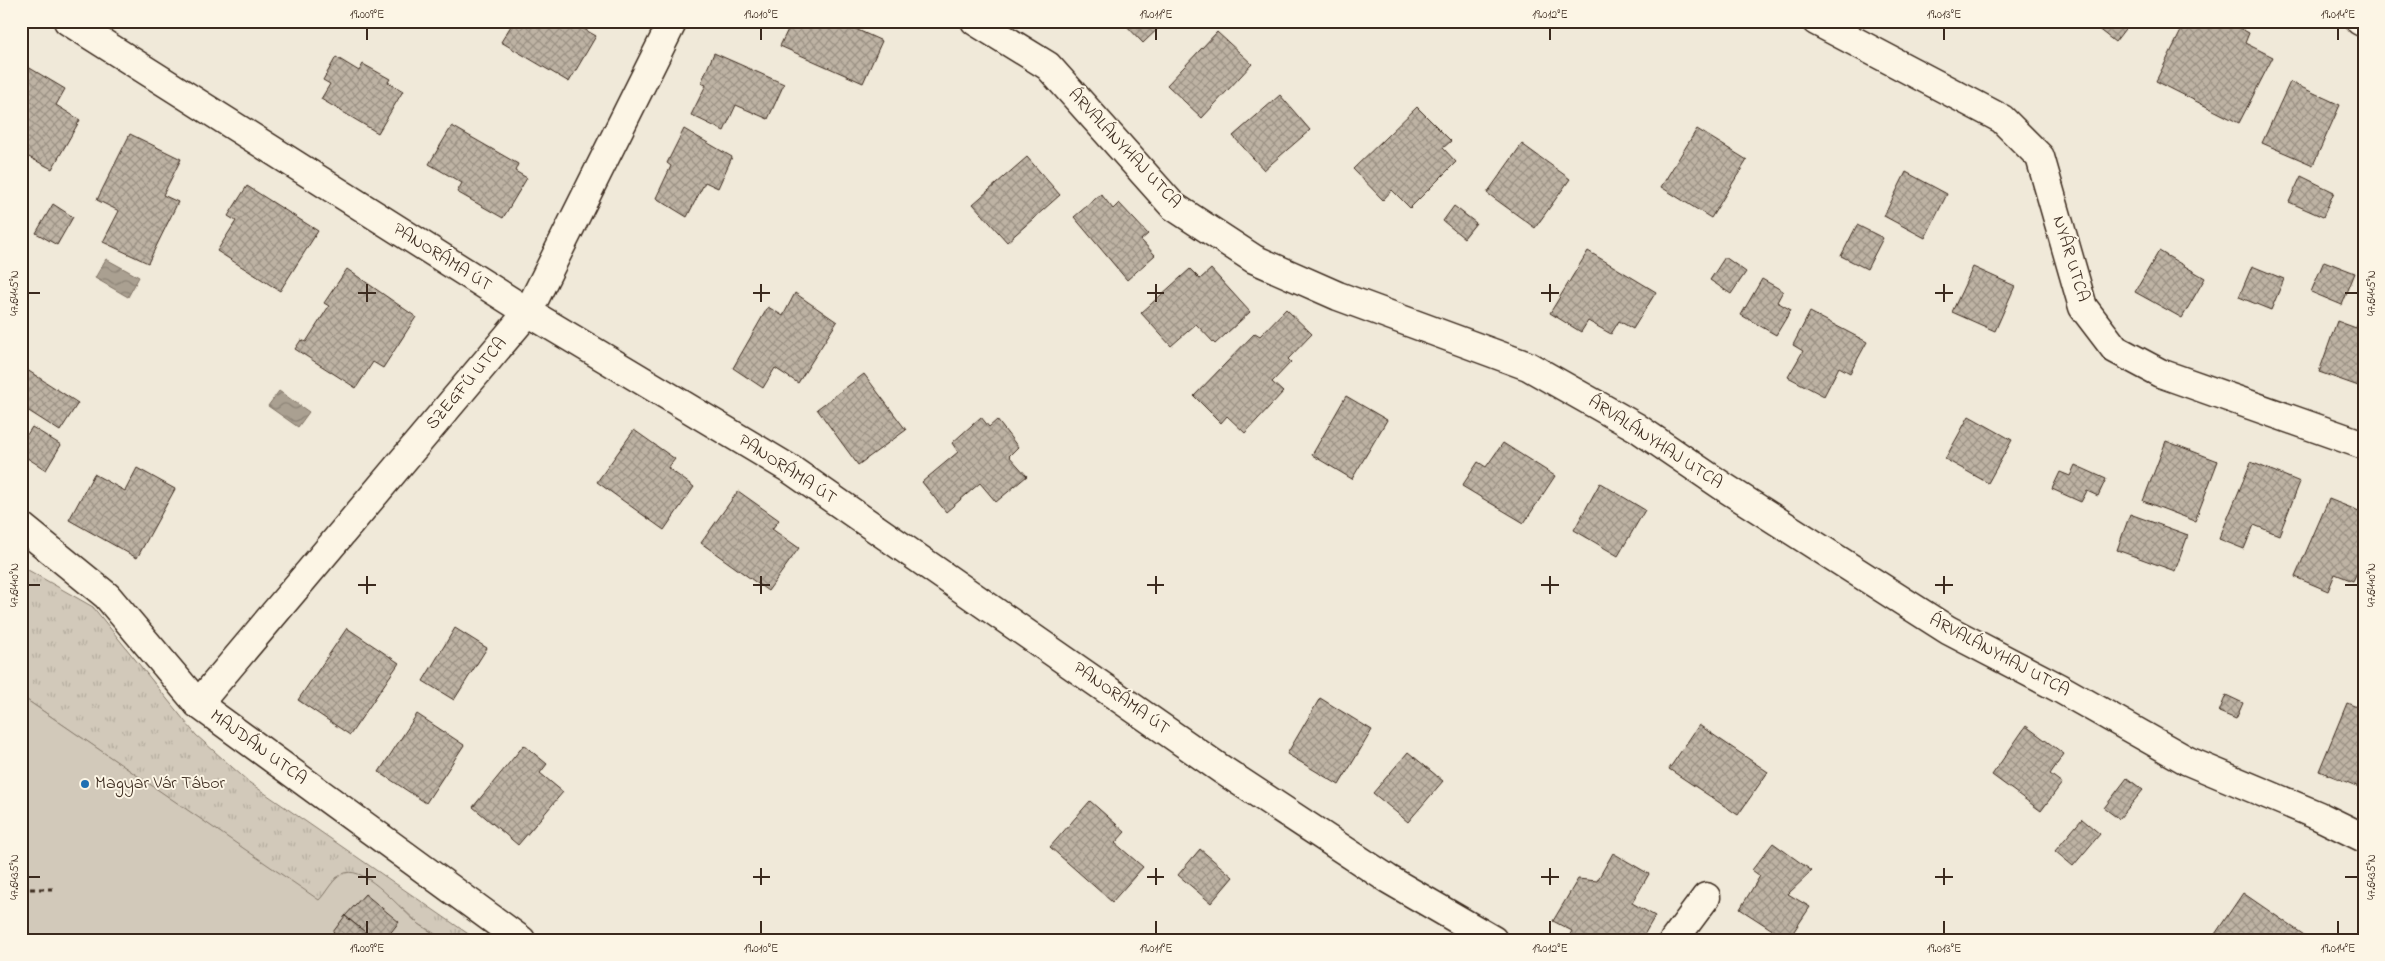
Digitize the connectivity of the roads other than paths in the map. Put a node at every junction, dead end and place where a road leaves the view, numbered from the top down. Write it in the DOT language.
graph roads {
  1 [pos="68,21"];
  2 [pos="673,21"];
  3 [pos="975,21"];
  4 [pos="1816,21"];
  5 [pos="2360,21"];
  6 [pos="2364,23"];
  7 [pos="528,312"];
  8 [pos="2364,445"];
  9 [pos="21,526"];
  10 [pos="198,704"];
  11 [pos="2364,838"];
  12 [pos="1706,897"];
  13 [pos="521,940"];
  14 [pos="1493,940"];
  15 [pos="1674,940"];
  1 -- 7 [label="street, PANORÁMA ÚT"];
  2 -- 7 [label="street, SZEGFŰ UTCA"];
  3 -- 11 [label="street, ÁRVALÁNYHAJ UTCA"];
  4 -- 8 [label="street, NYÁR UTCA"];
  5 -- 6 [label="street"];
  7 -- 10 [label="street, SZEGFŰ UTCA"];
  7 -- 14 [label="street, PANORÁMA ÚT"];
  9 -- 10 [label="street, MAJDÁN UTCA"];
  10 -- 13 [label="street, MAJDÁN UTCA"];
  12 -- 15 [label="street"];
}
